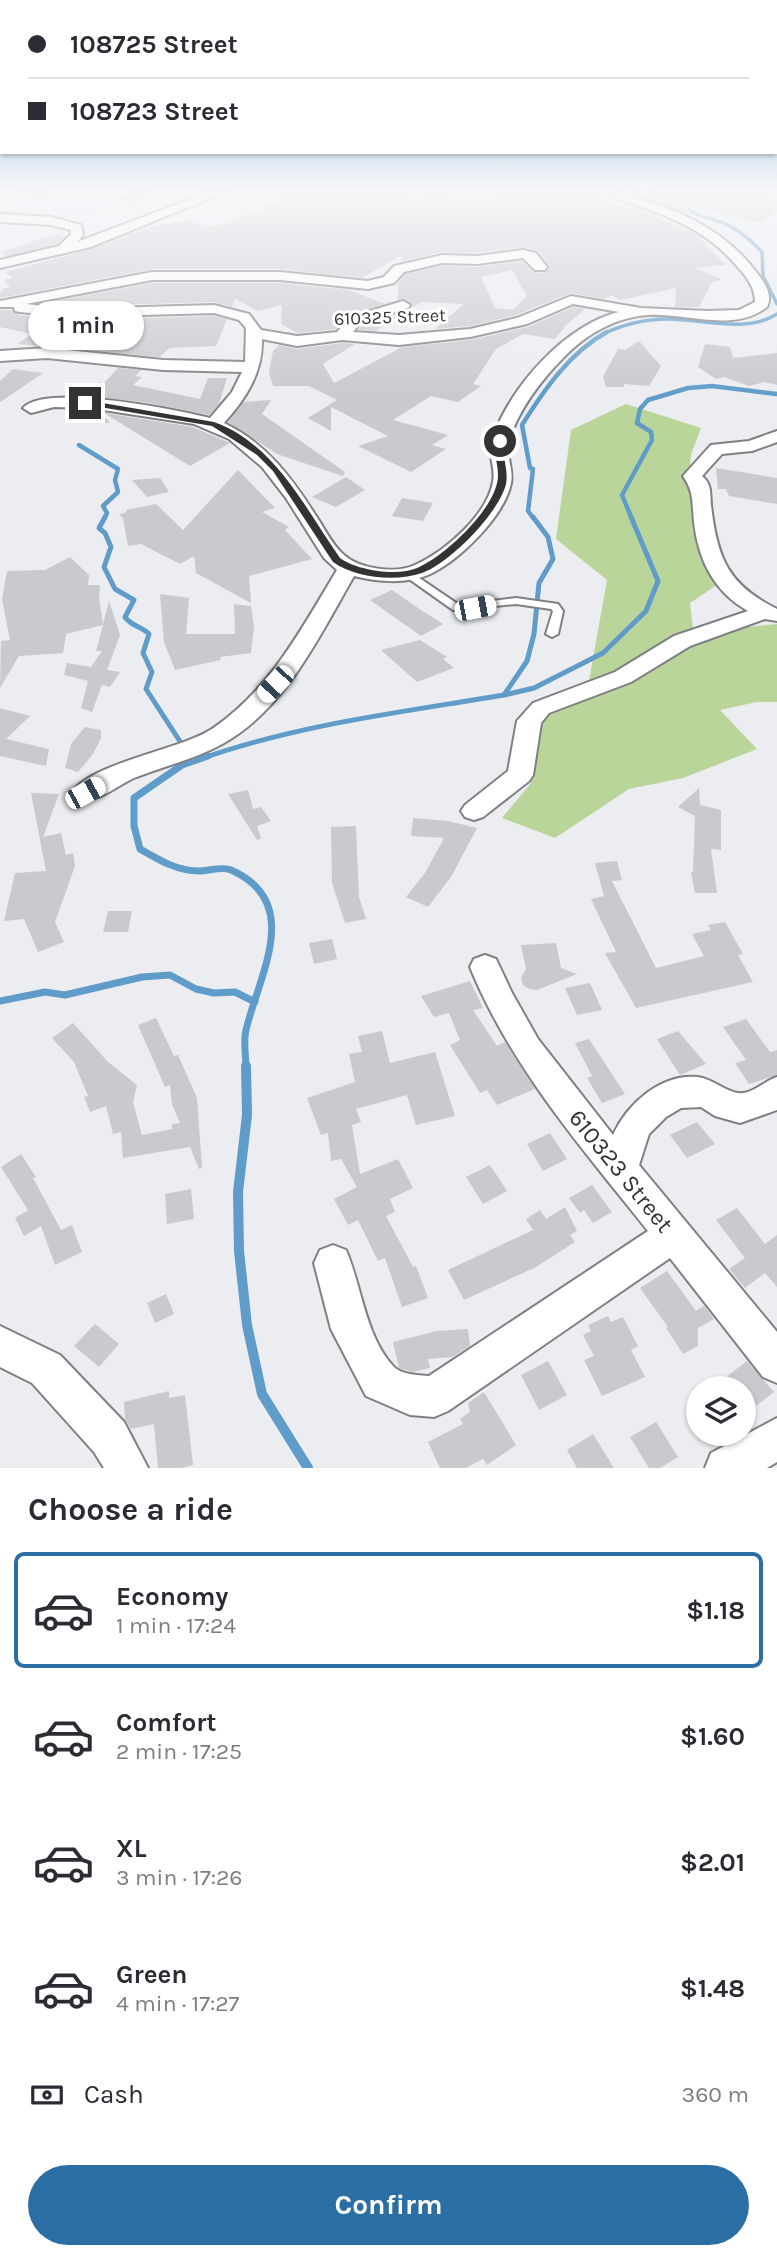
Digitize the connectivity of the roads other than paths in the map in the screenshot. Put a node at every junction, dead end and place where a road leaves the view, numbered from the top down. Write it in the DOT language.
graph roads {
  1 [pos="21,260"];
  2 [pos="440,260"];
  3 [pos="460,260"];
  4 [pos="482,260"];
  5 [pos="534,260"];
  6 [pos="740,260"];
  7 [pos="0,264"];
  8 [pos="540,267"];
  9 [pos="3,303"];
  10 [pos="403,305"];
  11 [pos="646,312"];
  12 [pos="254,333"];
  13 [pos="342,336"];
  14 [pos="0,356"];
  15 [pos="250,367"];
  16 [pos="31,408"];
  17 [pos="214,424"];
  18 [pos="777,436"];
  19 [pos="348,569"];
  20 [pos="409,574"];
  21 [pos="771,614"];
  22 [pos="552,634"];
  23 [pos="85,793"];
  24 [pos="474,811"];
  25 [pos="485,967"];
  26 [pos="777,1091"];
  27 [pos="620,1170"];
  28 [pos="673,1235"];
  29 [pos="333,1263"];
  30 [pos="0,1346"];
  31 [pos="777,1363"];
  32 [pos="777,1439"];
  33 [pos="127,1468"];
  34 [pos="726,1468"];
  1 -- 7 [label="street"];
  2 -- 9 [label="street"];
  3 -- 4 [label="street"];
  5 -- 8 [label="street"];
  6 -- 11 [label="street"];
  9 -- 12 [label="street"];
  10 -- 13 [label="street"];
  11 -- 13 [label="street, 610325 Street"];
  11 -- 20 [label="street"];
  12 -- 13 [label="street, 610325 Street"];
  12 -- 15 [label="street"];
  14 -- 15 [label="street"];
  15 -- 17 [label="street"];
  16 -- 17 [label="street"];
  17 -- 19 [label="street"];
  18 -- 21 [label="street"];
  19 -- 20 [label="street"];
  19 -- 23 [label="street"];
  20 -- 22 [label="lane"];
  21 -- 24 [label="street"];
  25 -- 27 [label="street, 610323 Street"];
  26 -- 27 [label="street"];
  27 -- 28 [label="street, 610323 Street"];
  28 -- 29 [label="street"];
  28 -- 31 [label="street, 610323 Street"];
  30 -- 33 [label="street"];
  32 -- 34 [label="street"];
}
